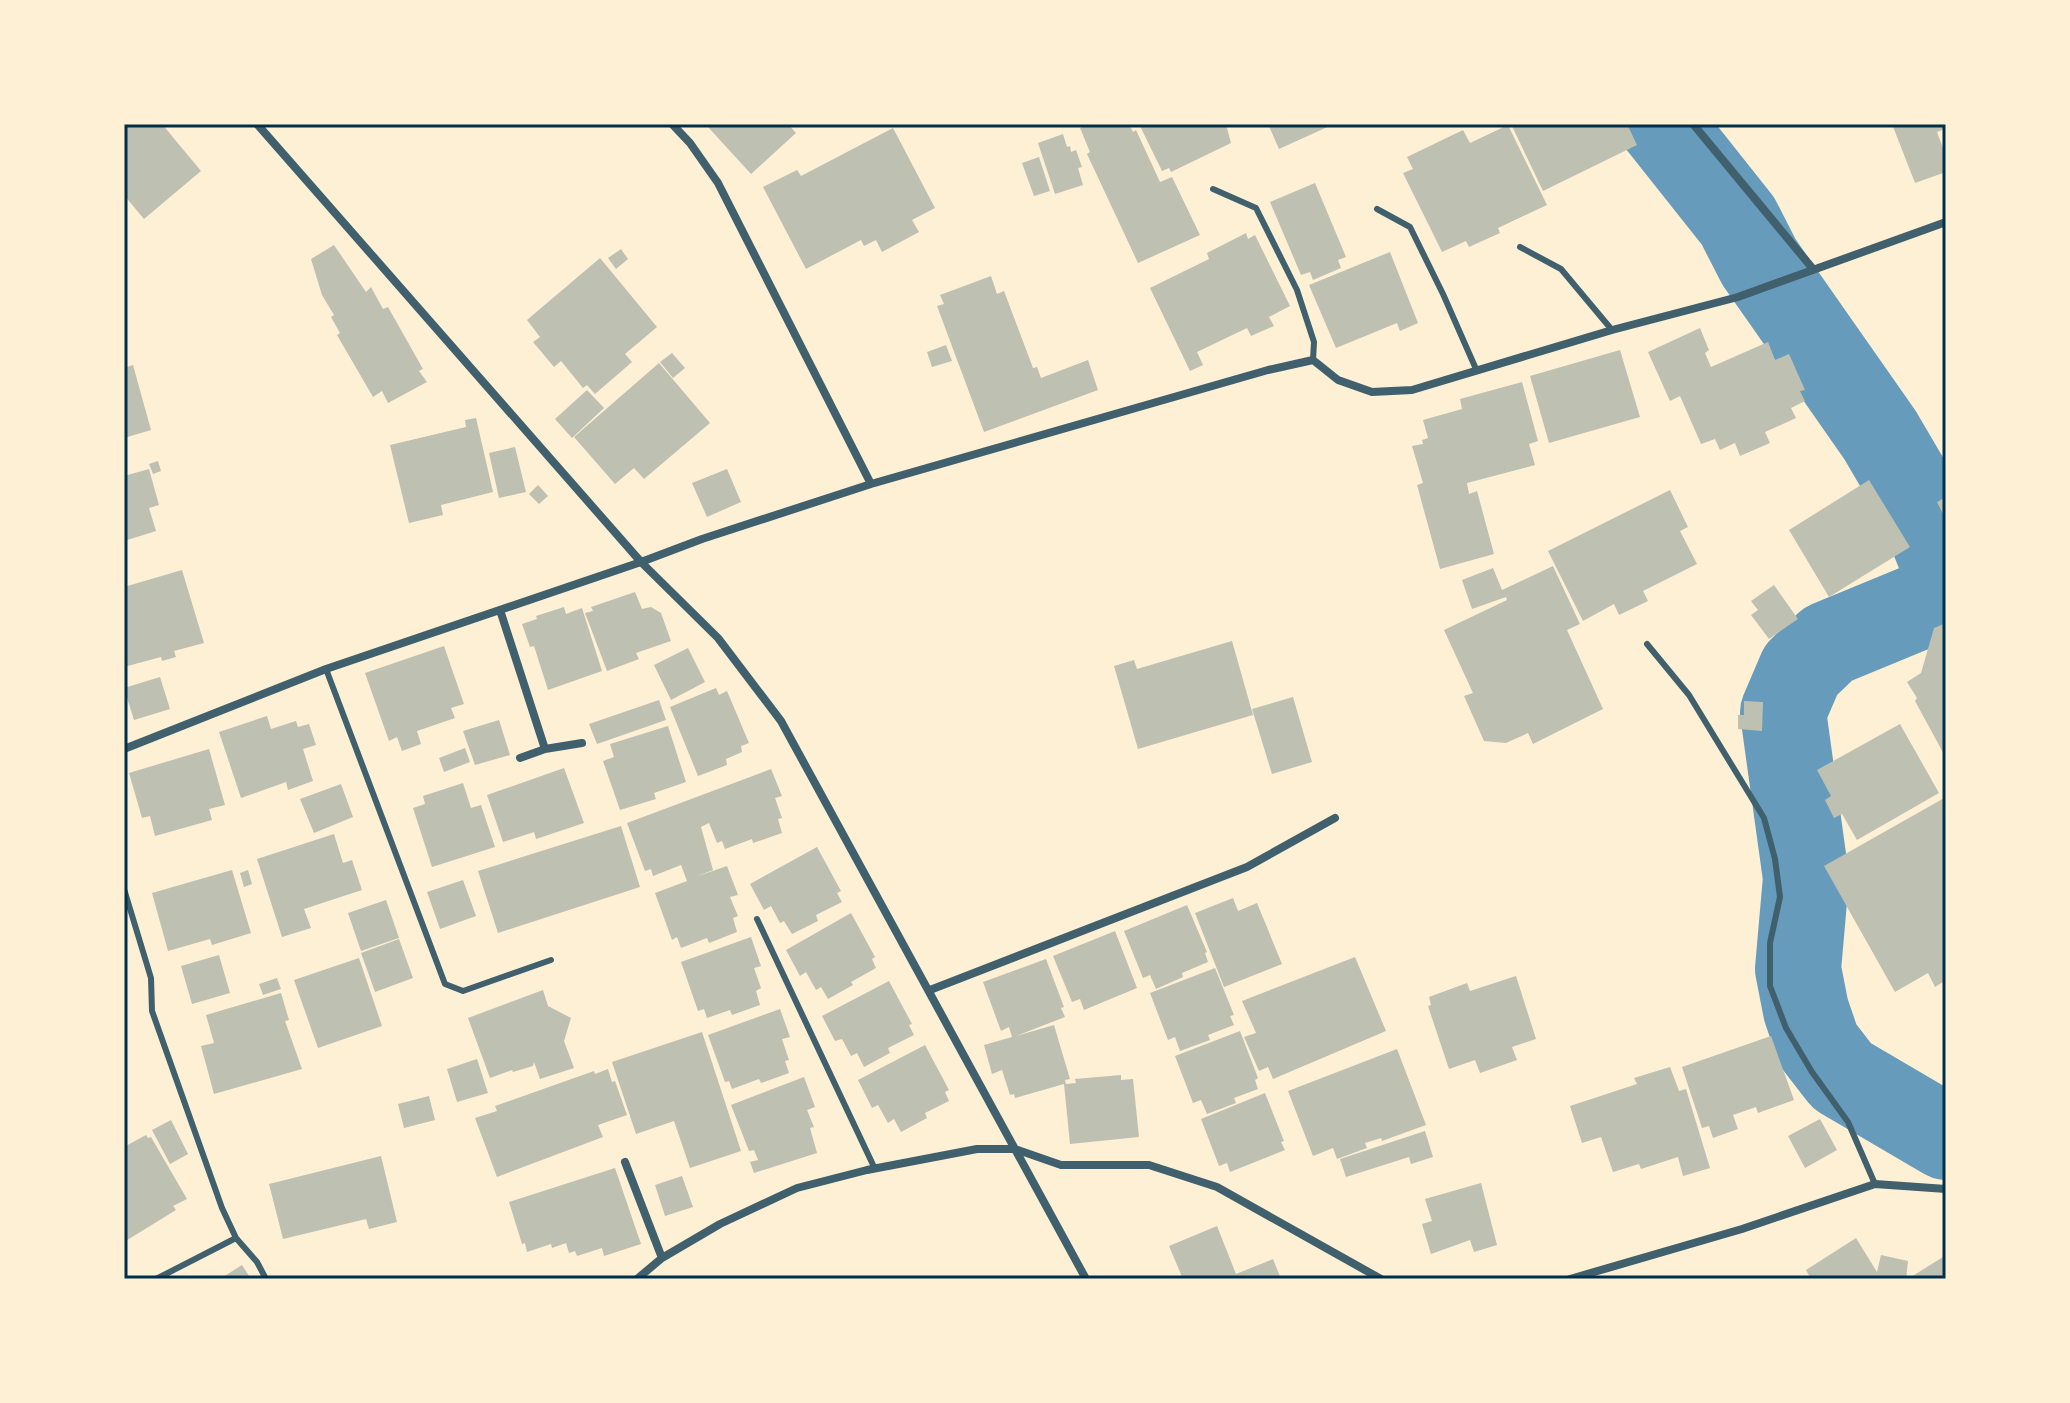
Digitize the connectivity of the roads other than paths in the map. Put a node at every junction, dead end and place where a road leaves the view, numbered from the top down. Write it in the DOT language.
graph roads {
  1 [pos="257,124"];
  2 [pos="672,124"];
  3 [pos="1693,124"];
  4 [pos="1213,189"];
  5 [pos="1377,209"];
  6 [pos="1946,222"];
  7 [pos="1520,247"];
  8 [pos="1813,269"];
  9 [pos="1612,330"];
  10 [pos="1313,360"];
  11 [pos="1476,369"];
  12 [pos="871,484"];
  13 [pos="641,562"];
  14 [pos="500,610"];
  15 [pos="1647,644"];
  16 [pos="326,669"];
  17 [pos="582,743"];
  18 [pos="124,749"];
  19 [pos="545,749"];
  20 [pos="520,758"];
  21 [pos="1335,818"];
  22 [pos="124,889"];
  23 [pos="757,919"];
  24 [pos="551,960"];
  25 [pos="930,990"];
  26 [pos="1015,1149"];
  27 [pos="625,1162"];
  28 [pos="875,1169"];
  29 [pos="1875,1184"];
  30 [pos="1946,1189"];
  31 [pos="236,1238"];
  32 [pos="662,1258"];
  33 [pos="156,1279"];
  34 [pos="266,1279"];
  35 [pos="637,1279"];
  36 [pos="1086,1279"];
  37 [pos="1381,1279"];
  38 [pos="1570,1279"];
  1 -- 13 [label="street"];
  2 -- 12 [label="street"];
  3 -- 8 [label="street"];
  4 -- 10 [label="lane"];
  5 -- 11 [label="lane"];
  6 -- 8 [label="street"];
  7 -- 9 [label="lane"];
  8 -- 9 [label="street"];
  9 -- 11 [label="street"];
  10 -- 11 [label="street"];
  10 -- 12 [label="street"];
  12 -- 13 [label="street"];
  13 -- 14 [label="street"];
  13 -- 25 [label="street"];
  14 -- 16 [label="street"];
  14 -- 19 [label="street"];
  15 -- 29 [label="lane"];
  16 -- 18 [label="street"];
  16 -- 24 [label="lane"];
  17 -- 19 [label="street"];
  19 -- 20 [label="street"];
  21 -- 25 [label="street"];
  22 -- 31 [label="lane"];
  23 -- 28 [label="lane"];
  25 -- 26 [label="street"];
  26 -- 28 [label="street"];
  26 -- 36 [label="street"];
  26 -- 37 [label="street"];
  27 -- 32 [label="street"];
  28 -- 32 [label="street"];
  29 -- 30 [label="street"];
  29 -- 38 [label="street"];
  31 -- 33 [label="lane"];
  31 -- 34 [label="lane"];
  32 -- 35 [label="street"];
}
